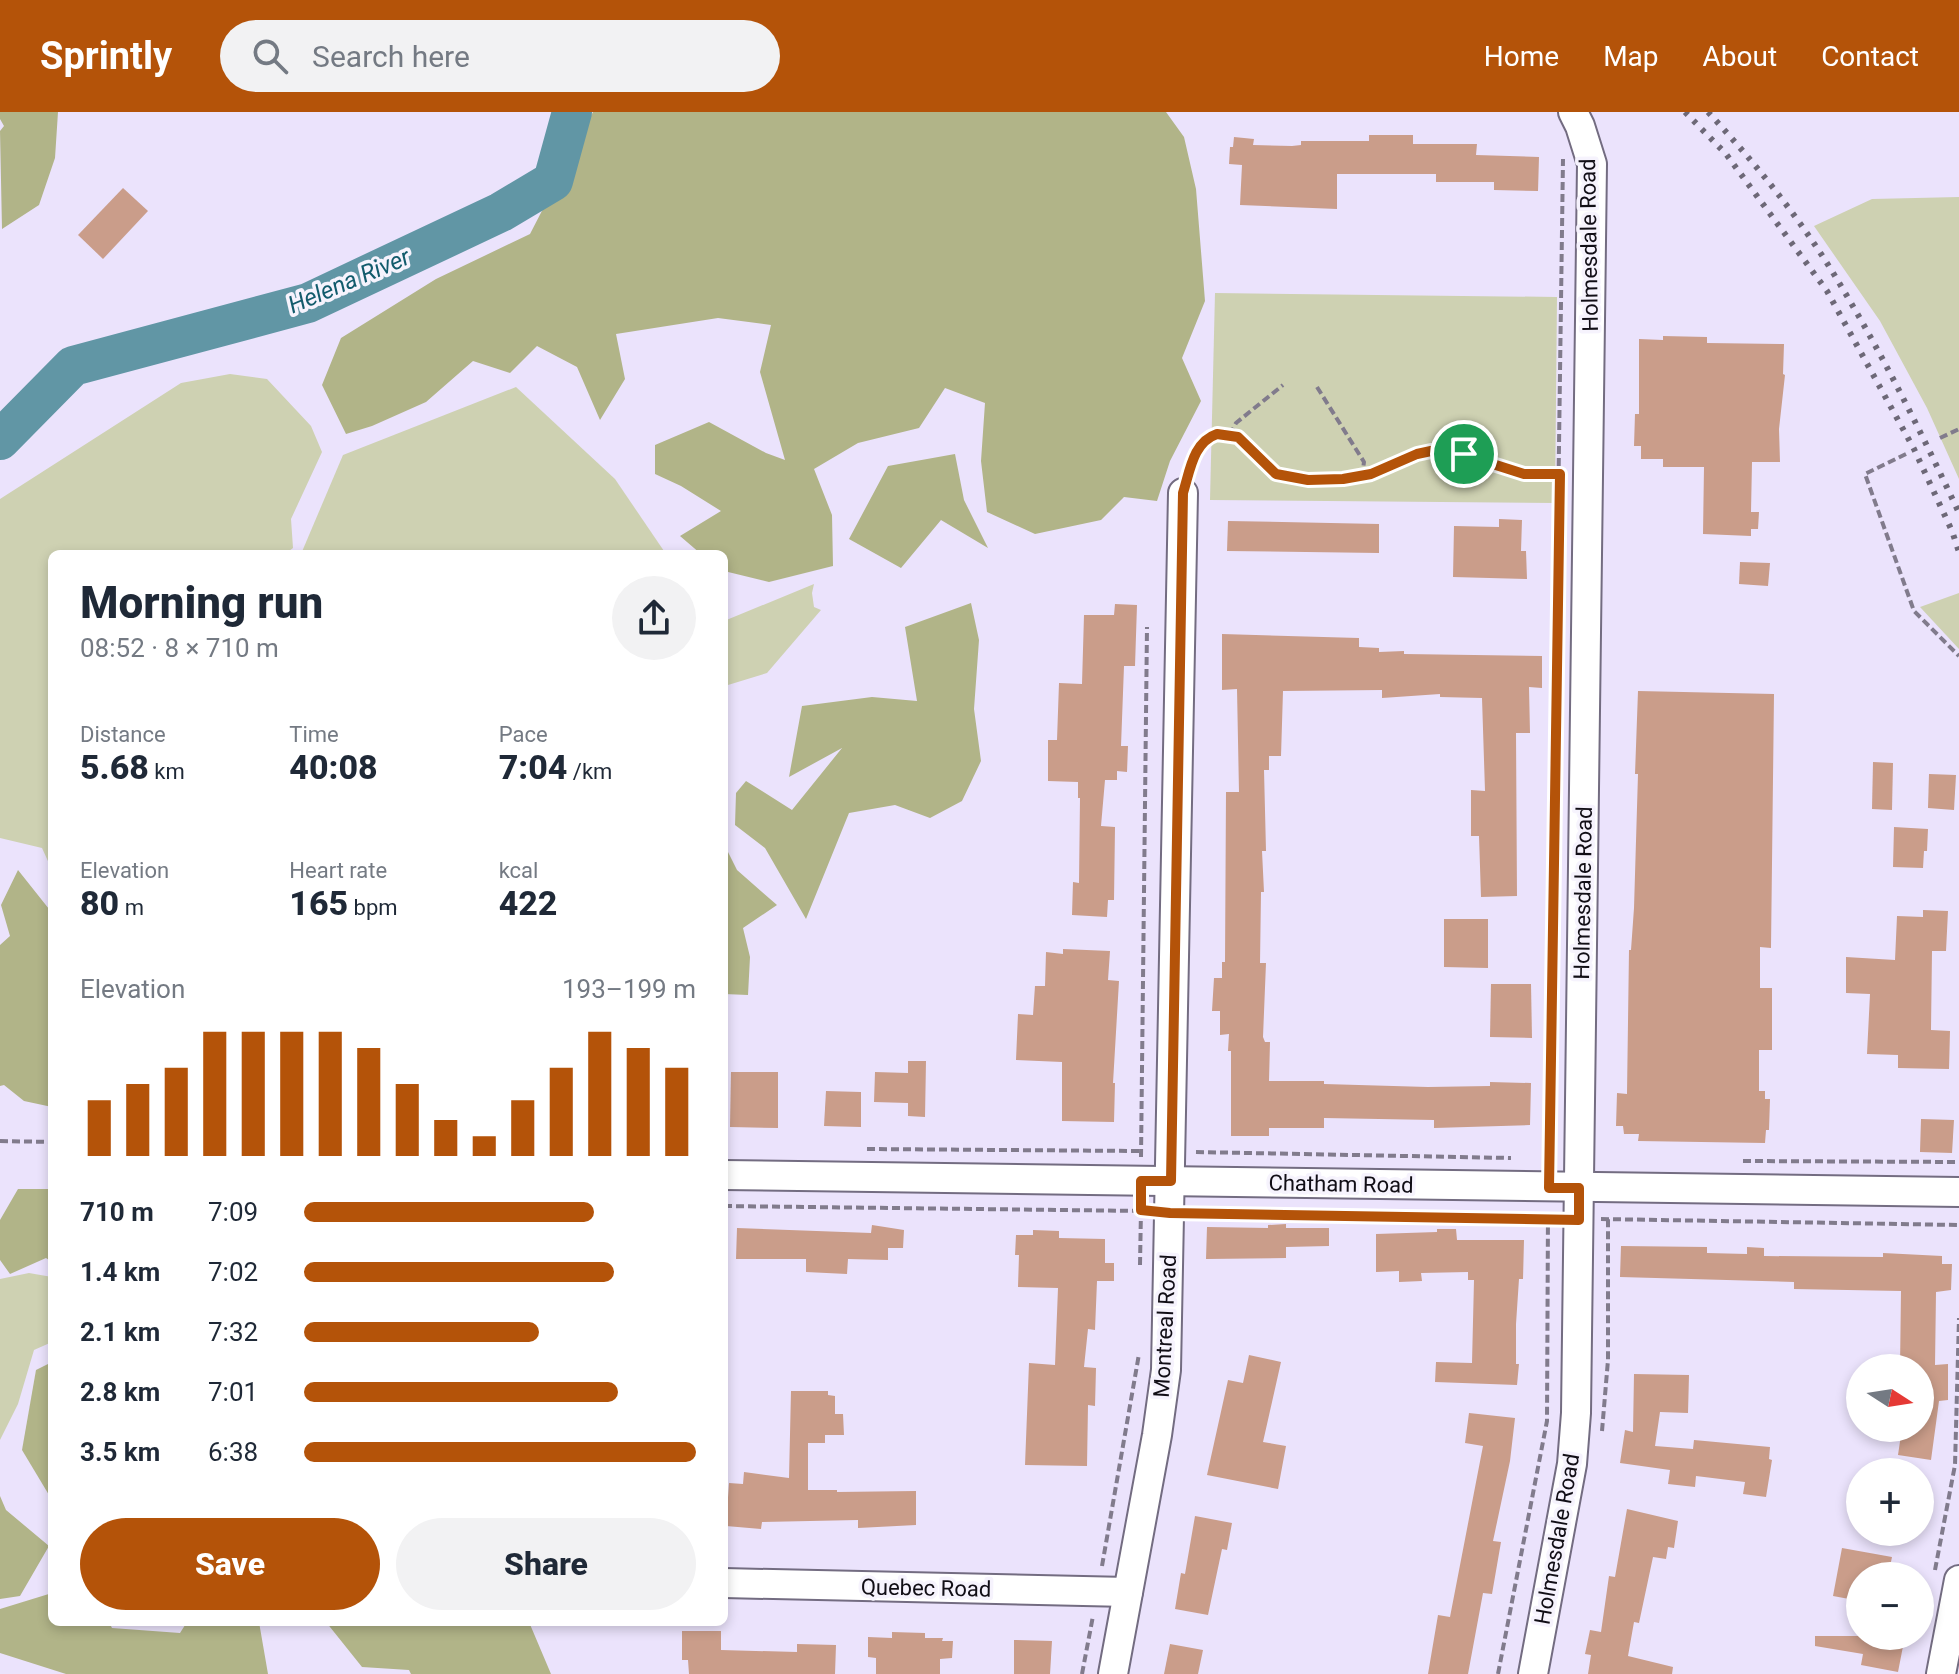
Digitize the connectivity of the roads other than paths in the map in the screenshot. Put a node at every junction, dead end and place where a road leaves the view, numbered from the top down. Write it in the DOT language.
graph roads {
  1 [pos="1573,112"];
  2 [pos="1183,493"];
  3 [pos="728,1175"];
  4 [pos="1171,1181"];
  5 [pos="1579,1188"];
  6 [pos="1959,1192"];
  7 [pos="1946,1582"];
  8 [pos="728,1583"];
  9 [pos="1128,1592"];
  10 [pos="1113,1674"];
  11 [pos="1533,1674"];
  12 [pos="1941,1674"];
  1 -- 5 [label="street, Holmesdale Road"];
  2 -- 4 [label="street, Montreal Road"];
  3 -- 4 [label="street, Chatham Road"];
  4 -- 5 [label="street, Chatham Road"];
  4 -- 9 [label="street, Montreal Road"];
  5 -- 6 [label="street, Chatham Road"];
  5 -- 11 [label="street, Holmesdale Road"];
  7 -- 12 [label="street"];
  8 -- 9 [label="street, Quebec Road"];
  9 -- 10 [label="street, Montreal Road"];
}
